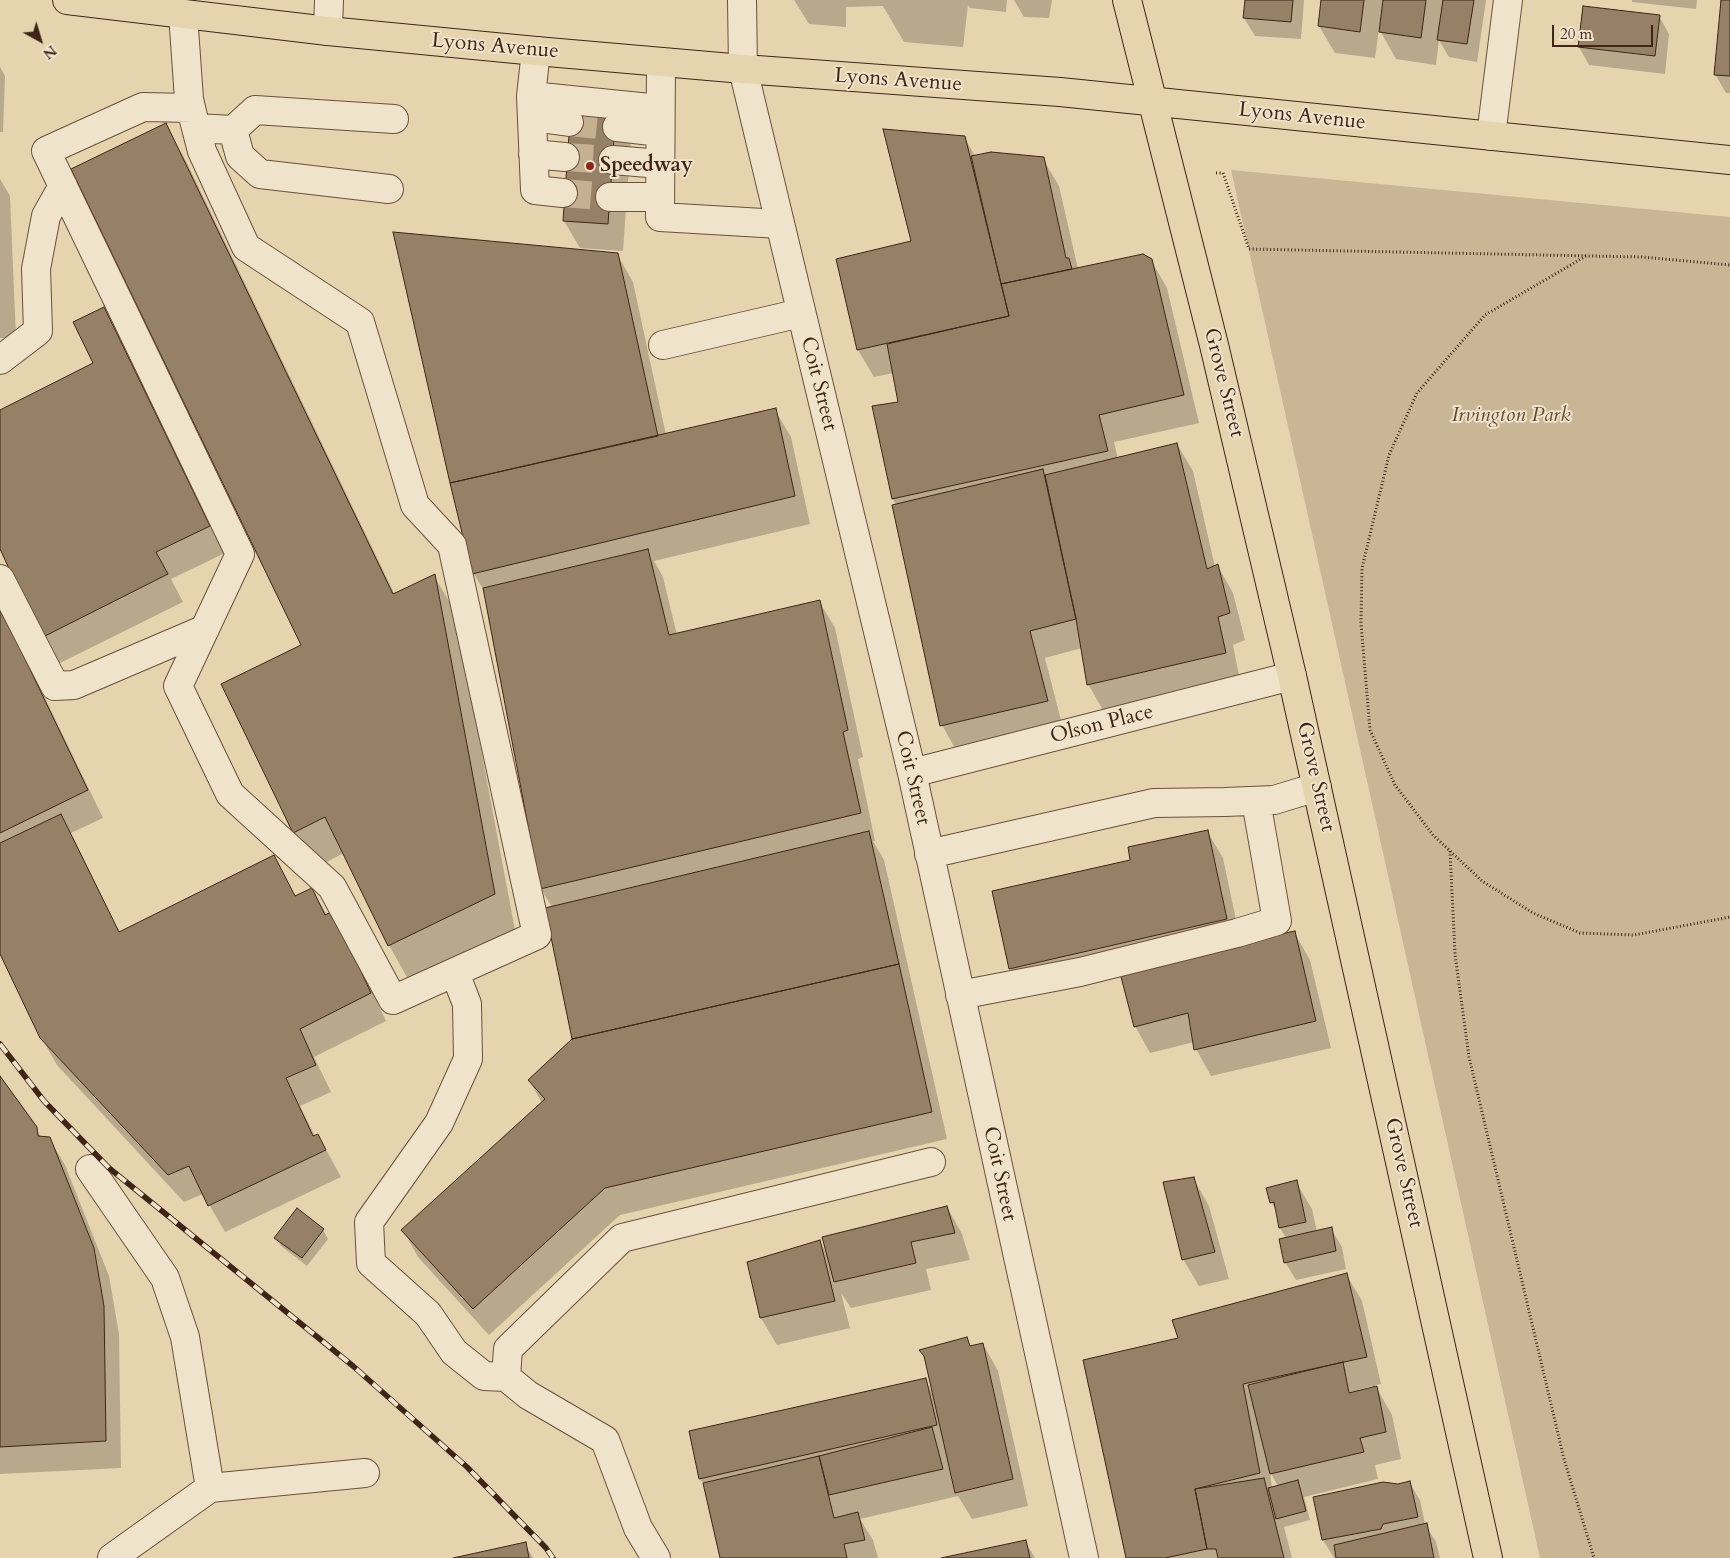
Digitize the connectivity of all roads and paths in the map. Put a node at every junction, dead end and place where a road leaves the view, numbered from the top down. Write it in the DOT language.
graph roads {
  1 [pos="67,0"];
  2 [pos="329,0"];
  3 [pos="742,0"];
  4 [pos="1127,0"];
  5 [pos="1508,0"];
  6 [pos="183,14"];
  7 [pos="328,30"];
  8 [pos="536,51"];
  9 [pos="661,62"];
  10 [pos="743,70"];
  11 [pos="1154,102"];
  12 [pos="532,106"];
  13 [pos="194,118"];
  14 [pos="394,120"];
  15 [pos="660,120"];
  16 [pos="569,122"];
  17 [pos="617,127"];
  18 [pos="233,130"];
  19 [pos="1491,136"];
  20 [pos="534,154"];
  21 [pos="566,157"];
  22 [pos="613,160"];
  23 [pos="1730,160"];
  24 [pos="660,164"];
  25 [pos="1216,173"];
  26 [pos="62,186"];
  27 [pos="389,189"];
  28 [pos="563,193"];
  29 [pos="610,197"];
  30 [pos="660,197"];
  31 [pos="780,224"];
  32 [pos="1586,256"];
  33 [pos="1730,265"];
  34 [pos="801,313"];
  35 [pos="663,345"];
  36 [pos="0,360"];
  37 [pos="0,580"];
  38 [pos="205,629"];
  39 [pos="1292,676"];
  40 [pos="912,774"];
  41 [pos="1317,787"];
  42 [pos="1256,801"];
  43 [pos="1450,851"];
  44 [pos="929,854"];
  45 [pos="1730,917"];
  46 [pos="455,972"];
  47 [pos="960,995"];
  48 [pos="931,1162"];
  49 [pos="90,1170"];
  50 [pos="506,1377"];
  51 [pos="366,1473"];
  52 [pos="210,1488"];
  53 [pos="112,1558"];
  54 [pos="656,1558"];
  55 [pos="1084,1558"];
  56 [pos="1488,1558"];
  57 [pos="1594,1558"];
  1 -- 6 [label="main road, Lyons Avenue"];
  2 -- 7 [label="street"];
  3 -- 10 [label="street, Coit Street"];
  4 -- 11 [label="main road, Grove Street"];
  5 -- 19 [label="street"];
  6 -- 7 [label="main road, Lyons Avenue"];
  6 -- 13 [label="street"];
  7 -- 8 [label="main road, Lyons Avenue"];
  8 -- 9 [label="main road, Lyons Avenue"];
  8 -- 12 [label="street"];
  9 -- 10 [label="main road, Lyons Avenue"];
  9 -- 15 [label="street"];
  10 -- 11 [label="main road, Lyons Avenue"];
  10 -- 31 [label="street, Coit Street"];
  11 -- 19 [label="main road, Lyons Avenue"];
  11 -- 39 [label="main road, Grove Street"];
  12 -- 15 [label="street"];
  12 -- 16 [label="street"];
  12 -- 20 [label="street"];
  13 -- 18 [label="street"];
  13 -- 26 [label="street"];
  13 -- 46 [label="street"];
  14 -- 18 [label="street"];
  15 -- 17 [label="street"];
  15 -- 24 [label="street"];
  18 -- 27 [label="street"];
  19 -- 23 [label="main road, Lyons Avenue"];
  20 -- 21 [label="street"];
  20 -- 28 [label="street"];
  22 -- 24 [label="street"];
  24 -- 30 [label="street"];
  25 -- 32 [label="path"];
  26 -- 36 [label="street"];
  26 -- 38 [label="street"];
  29 -- 30 [label="street"];
  30 -- 31 [label="street"];
  31 -- 34 [label="street, Coit Street"];
  32 -- 33 [label="path"];
  32 -- 43 [label="path"];
  34 -- 35 [label="street"];
  34 -- 40 [label="street, Coit Street"];
  37 -- 38 [label="street"];
  38 -- 46 [label="street"];
  39 -- 40 [label="street, Olson Place"];
  39 -- 41 [label="main road, Grove Street"];
  40 -- 44 [label="street, Coit Street"];
  41 -- 42 [label="street"];
  41 -- 56 [label="main road, Grove Street"];
  42 -- 44 [label="street"];
  42 -- 47 [label="street"];
  43 -- 45 [label="path"];
  43 -- 57 [label="path"];
  44 -- 47 [label="street, Coit Street"];
  46 -- 50 [label="street"];
  47 -- 55 [label="street, Coit Street"];
  48 -- 50 [label="street"];
  49 -- 52 [label="street"];
  50 -- 54 [label="street"];
  51 -- 52 [label="street"];
  52 -- 53 [label="street"];
}
